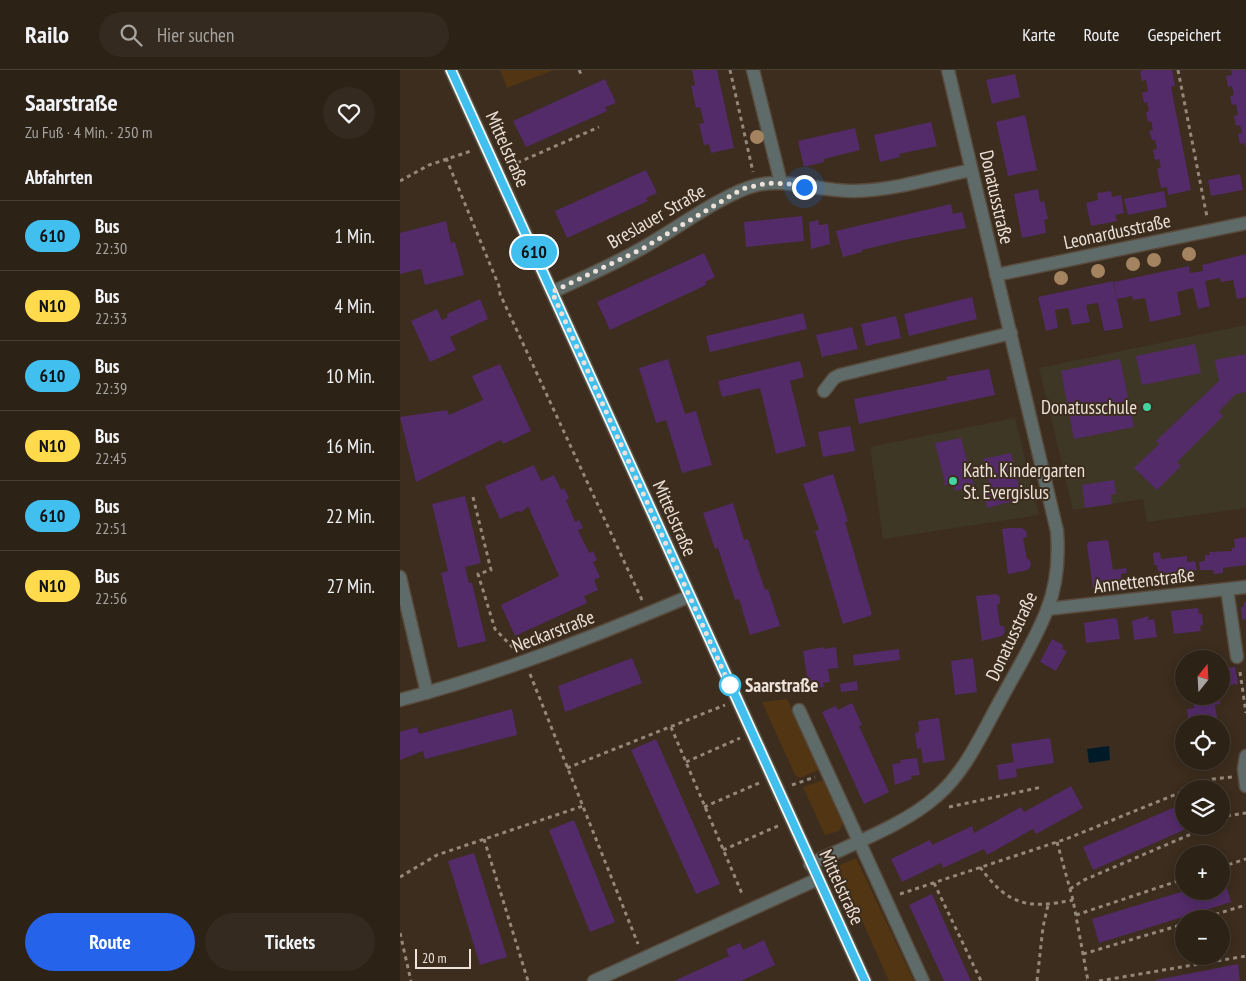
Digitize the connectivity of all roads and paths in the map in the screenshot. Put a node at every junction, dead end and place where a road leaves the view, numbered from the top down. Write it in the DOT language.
graph roads {
  1 [pos="451,70"];
  2 [pos="579,70"];
  3 [pos="730,70"];
  4 [pos="753,70"];
  5 [pos="948,70"];
  6 [pos="1178,70"];
  7 [pos="582,76"];
  8 [pos="599,127"];
  9 [pos="485,144"];
  10 [pos="446,158"];
  11 [pos="971,170"];
  12 [pos="498,172"];
  13 [pos="400,181"];
  14 [pos="781,183"];
  15 [pos="756,185"];
  16 [pos="1246,223"];
  17 [pos="1210,230"];
  18 [pos="996,275"];
  19 [pos="552,292"];
  20 [pos="1011,333"];
  21 [pos="824,390"];
  22 [pos="472,497"];
  23 [pos="400,577"];
  24 [pos="1246,587"];
  25 [pos="1227,589"];
  26 [pos="690,596"];
  27 [pos="1050,609"];
  28 [pos="649,614"];
  29 [pos="1237,657"];
  30 [pos="525,662"];
  31 [pos="427,692"];
  32 [pos="400,700"];
  33 [pos="737,700"];
  34 [pos="799,710"];
  35 [pos="1246,713"];
  36 [pos="671,727"];
  37 [pos="752,733"];
  38 [pos="1246,756"];
  39 [pos="686,762"];
  40 [pos="567,768"];
  41 [pos="827,772"];
  42 [pos="772,777"];
  43 [pos="1211,780"];
  44 [pos="1229,780"];
  45 [pos="1230,780"];
  46 [pos="1245,781"];
  47 [pos="792,785"];
  48 [pos="1042,787"];
  49 [pos="1175,795"];
  50 [pos="583,806"];
  51 [pos="704,806"];
  52 [pos="940,809"];
  53 [pos="1246,812"];
  54 [pos="1230,815"];
  55 [pos="791,820"];
  56 [pos="1189,835"];
  57 [pos="484,839"];
  58 [pos="858,841"];
  59 [pos="1057,842"];
  60 [pos="723,850"];
  61 [pos="1246,859"];
  62 [pos="810,864"];
  63 [pos="1230,864"];
  64 [pos="980,867"];
  65 [pos="400,876"];
  66 [pos="818,879"];
  67 [pos="1175,882"];
  68 [pos="934,883"];
  69 [pos="1070,889"];
  70 [pos="885,900"];
  71 [pos="1073,900"];
  72 [pos="1048,905"];
  73 [pos="1246,905"];
  74 [pos="1230,910"];
  75 [pos="749,911"];
  76 [pos="1076,915"];
  77 [pos="1175,927"];
  78 [pos="400,933"];
  79 [pos="1083,954"];
  80 [pos="1246,956"];
  81 [pos="644,958"];
  82 [pos="411,981"];
  83 [pos="528,981"];
  84 [pos="594,981"];
  85 [pos="865,981"];
  86 [pos="923,981"];
  87 [pos="981,981"];
  88 [pos="1037,981"];
  89 [pos="1088,981"];
  90 [pos="1099,981"];
  1 -- 9 [label="main road, Mittelstraße"];
  2 -- 7 [label="path"];
  3 -- 15 [label="path"];
  4 -- 14 [label="street"];
  5 -- 11 [label="street, Donatusstraße"];
  6 -- 17 [label="path"];
  8 -- 12 [label="path"];
  9 -- 10 [label="path"];
  9 -- 12 [label="main road, Mittelstraße"];
  10 -- 13 [label="path"];
  10 -- 28 [label="path"];
  11 -- 14 [label="street, Breslauer Straße"];
  11 -- 18 [label="street, Donatusstraße"];
  12 -- 19 [label="main road, Mittelstraße"];
  14 -- 15 [label="street, Breslauer Straße"];
  15 -- 19 [label="street, Breslauer Straße"];
  16 -- 17 [label="street, Leonardusstraße"];
  17 -- 18 [label="street, Leonardusstraße"];
  18 -- 20 [label="street, Donatusstraße"];
  19 -- 26 [label="main road, Mittelstraße"];
  20 -- 21 [label="street"];
  20 -- 27 [label="street, Donatusstraße"];
  22 -- 30 [label="path"];
  23 -- 31 [label="street"];
  24 -- 25 [label="street, Annettenstraße"];
  25 -- 27 [label="street, Annettenstraße"];
  25 -- 29 [label="street"];
  26 -- 28 [label="street, Neckarstraße"];
  26 -- 33 [label="main road, Mittelstraße"];
  27 -- 58 [label="street, Donatusstraße"];
  28 -- 30 [label="street, Neckarstraße"];
  29 -- 35 [label="path"];
  30 -- 31 [label="street, Neckarstraße"];
  30 -- 40 [label="path"];
  31 -- 32 [label="street, Neckarstraße"];
  33 -- 36 [label="path"];
  33 -- 37 [label="main road, Mittelstraße"];
  34 -- 41 [label="street, Mittelstraße"];
  36 -- 39 [label="path"];
  36 -- 40 [label="path"];
  37 -- 39 [label="path"];
  37 -- 42 [label="main road, Mittelstraße"];
  38 -- 46 [label="street"];
  39 -- 51 [label="path"];
  40 -- 50 [label="path"];
  41 -- 47 [label="path"];
  41 -- 58 [label="street, Mittelstraße"];
  42 -- 51 [label="path"];
  42 -- 55 [label="main road, Mittelstraße"];
  43 -- 44 [label="path"];
  45 -- 46 [label="path"];
  48 -- 52 [label="path"];
  49 -- 59 [label="path"];
  50 -- 57 [label="path"];
  50 -- 81 [label="path"];
  51 -- 60 [label="path"];
  53 -- 54 [label="path"];
  55 -- 60 [label="path"];
  55 -- 62 [label="main road, Mittelstraße"];
  56 -- 69 [label="path"];
  57 -- 65 [label="path"];
  57 -- 83 [label="path"];
  58 -- 62 [label="street, Donatusstraße"];
  58 -- 70 [label="street, Mittelstraße"];
  59 -- 64 [label="path"];
  59 -- 69 [label="path"];
  60 -- 75 [label="path"];
  61 -- 63 [label="path"];
  62 -- 66 [label="main road, Mittelstraße"];
  64 -- 68 [label="path"];
  64 -- 72 [label="path"];
  66 -- 75 [label="street"];
  66 -- 85 [label="main road, Mittelstraße"];
  67 -- 76 [label="path"];
  68 -- 70 [label="path"];
  68 -- 87 [label="path"];
  69 -- 71 [label="path"];
  70 -- 86 [label="street, Mittelstraße"];
  71 -- 72 [label="path"];
  71 -- 76 [label="path"];
  72 -- 88 [label="path"];
  73 -- 74 [label="path"];
  75 -- 81 [label="street"];
  76 -- 79 [label="path"];
  77 -- 79 [label="path"];
  78 -- 82 [label="path"];
  79 -- 89 [label="path"];
  80 -- 90 [label="path"];
  81 -- 84 [label="street"];
}
